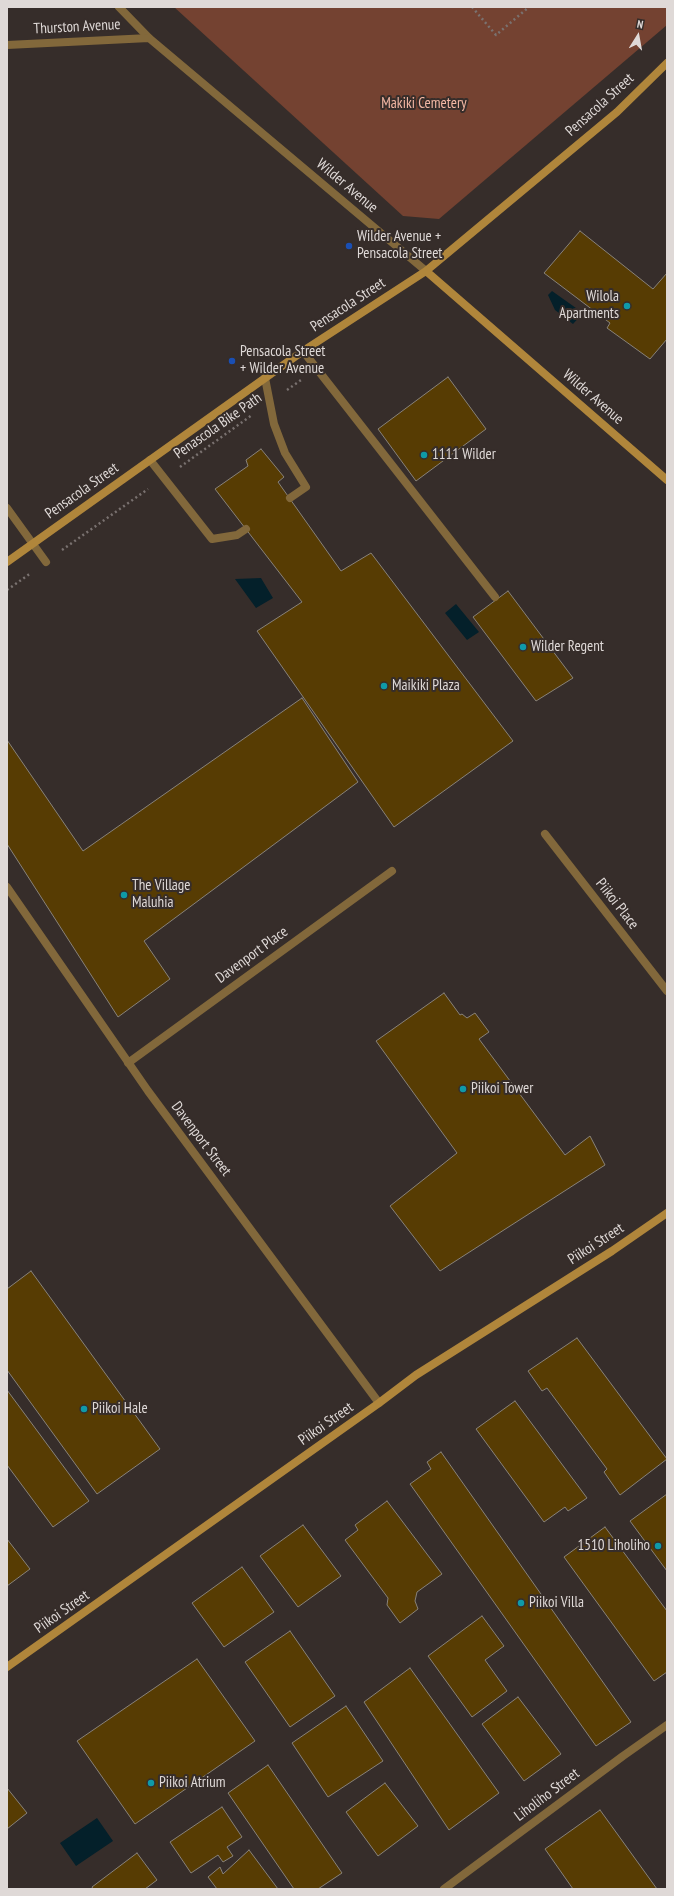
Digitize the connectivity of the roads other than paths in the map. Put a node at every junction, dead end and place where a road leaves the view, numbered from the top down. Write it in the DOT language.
graph roads {
  1 [pos="119,7"];
  2 [pos="149,38"];
  3 [pos="7,45"];
  4 [pos="667,62"];
  5 [pos="426,271"];
  6 [pos="303,351"];
  7 [pos="265,378"];
  8 [pos="150,460"];
  9 [pos="667,480"];
  10 [pos="290,498"];
  11 [pos="7,508"];
  12 [pos="246,529"];
  13 [pos="33,543"];
  14 [pos="7,562"];
  15 [pos="46,562"];
  16 [pos="495,596"];
  17 [pos="545,834"];
  18 [pos="392,871"];
  19 [pos="7,887"];
  20 [pos="667,991"];
  21 [pos="128,1063"];
  22 [pos="667,1213"];
  23 [pos="379,1403"];
  24 [pos="7,1668"];
  25 [pos="667,1725"];
  26 [pos="444,1889"];
  1 -- 2 [label="street, Wilder Avenue"];
  2 -- 3 [label="street, Thurston Avenue"];
  2 -- 5 [label="street, Wilder Avenue"];
  4 -- 5 [label="main road, Pensacola Street"];
  5 -- 6 [label="main road, Pensacola Street"];
  5 -- 9 [label="main road, Wilder Avenue"];
  6 -- 7 [label="main road, Pensacola Street"];
  6 -- 16 [label="street"];
  7 -- 8 [label="main road, Pensacola Street"];
  7 -- 10 [label="street"];
  8 -- 12 [label="street"];
  8 -- 13 [label="main road, Pensacola Street"];
  11 -- 13 [label="street"];
  13 -- 14 [label="main road, Pensacola Street"];
  13 -- 15 [label="street"];
  17 -- 20 [label="street, Piikoi Place"];
  18 -- 21 [label="street, Davenport Place"];
  19 -- 21 [label="street, Davenport Street"];
  21 -- 23 [label="street, Davenport Street"];
  22 -- 23 [label="main road, Piikoi Street"];
  23 -- 24 [label="main road, Piikoi Street"];
  25 -- 26 [label="street, Liholiho Street"];
}
